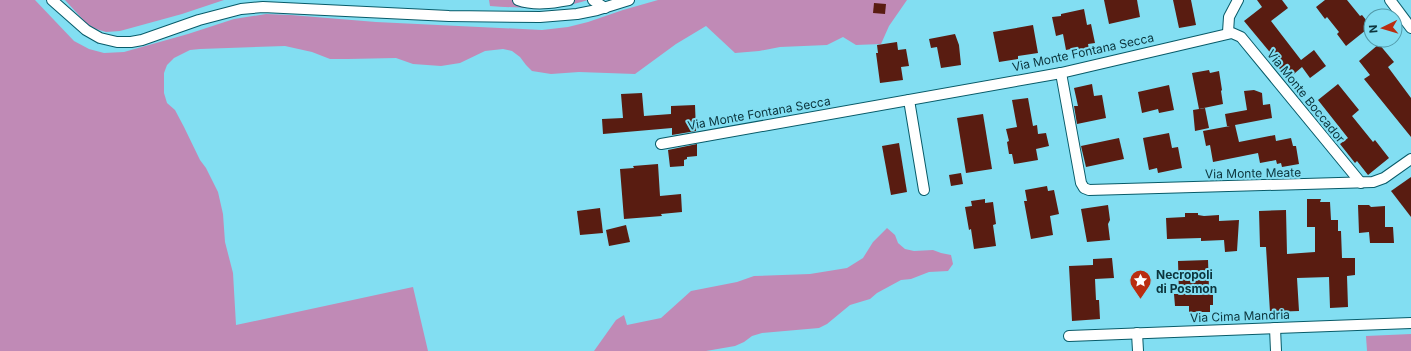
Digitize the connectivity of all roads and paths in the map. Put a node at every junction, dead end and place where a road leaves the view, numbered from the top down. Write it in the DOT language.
graph roads {
  1 [pos="52,0"];
  2 [pos="569,0"];
  3 [pos="593,0"];
  4 [pos="629,0"];
  5 [pos="1238,0"];
  6 [pos="1390,0"];
  7 [pos="522,1"];
  8 [pos="605,8"];
  9 [pos="1411,28"];
  10 [pos="1228,32"];
  11 [pos="1061,73"];
  12 [pos="909,100"];
  13 [pos="661,144"];
  14 [pos="1411,159"];
  15 [pos="1361,183"];
  16 [pos="924,190"];
  17 [pos="1411,323"];
  18 [pos="1275,328"];
  19 [pos="1137,333"];
  20 [pos="1069,336"];
  21 [pos="1138,351"];
  22 [pos="1276,351"];
  1 -- 8 [label="street"];
  2 -- 7 [label="street"];
  3 -- 8 [label="street"];
  4 -- 8 [label="street"];
  5 -- 10 [label="street"];
  6 -- 9 [label="street"];
  10 -- 11 [label="street, Via Monte Fontana Secca"];
  10 -- 15 [label="street, Via Monte Boccador"];
  11 -- 12 [label="street, Via Monte Fontana Secca"];
  11 -- 15 [label="street, Via Monte Meate"];
  12 -- 13 [label="street, Via Monte Fontana Secca"];
  12 -- 16 [label="street"];
  14 -- 15 [label="street, Via Monte Meate"];
  17 -- 18 [label="street, Via Cima Mandria"];
  18 -- 19 [label="street, Via Cima Mandria"];
  18 -- 22 [label="street"];
  19 -- 20 [label="street, Via Cima Mandria"];
  19 -- 21 [label="street"];
}
